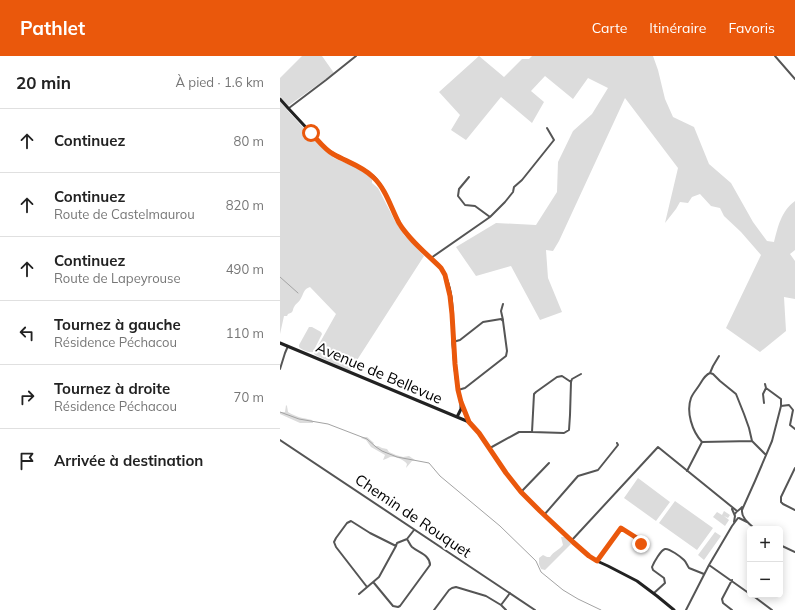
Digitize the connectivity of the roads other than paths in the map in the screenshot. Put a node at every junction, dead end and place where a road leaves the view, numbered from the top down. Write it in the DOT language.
graph roads {
  1 [pos="356,56"];
  2 [pos="775,56"];
  3 [pos="795,79"];
  4 [pos="280,99"];
  5 [pos="288,108"];
  6 [pos="547,128"];
  7 [pos="469,177"];
  8 [pos="490,217"];
  9 [pos="431,258"];
  10 [pos="503,304"];
  11 [pos="503,320"];
  12 [pos="453,342"];
  13 [pos="280,343"];
  14 [pos="288,346"];
  15 [pos="719,356"];
  16 [pos="280,369"];
  17 [pos="710,373"];
  18 [pos="581,374"];
  19 [pos="571,382"];
  20 [pos="765,384"];
  21 [pos="766,388"];
  22 [pos="458,390"];
  23 [pos="461,402"];
  24 [pos="764,403"];
  25 [pos="781,406"];
  26 [pos="794,410"];
  27 [pos="459,413"];
  28 [pos="465,413"];
  29 [pos="457,417"];
  30 [pos="469,422"];
  31 [pos="795,429"];
  32 [pos="532,432"];
  33 [pos="280,440"];
  34 [pos="752,441"];
  35 [pos="618,442"];
  36 [pos="702,442"];
  37 [pos="490,448"];
  38 [pos="766,455"];
  39 [pos="548,463"];
  40 [pos="795,468"];
  41 [pos="688,471"];
  42 [pos="521,492"];
  43 [pos="744,504"];
  44 [pos="729,505"];
  45 [pos="795,510"];
  46 [pos="737,511"];
  47 [pos="742,514"];
  48 [pos="544,515"];
  49 [pos="735,515"];
  50 [pos="739,518"];
  51 [pos="734,523"];
  52 [pos="748,523"];
  53 [pos="752,526"];
  54 [pos="414,530"];
  55 [pos="407,539"];
  56 [pos="572,540"];
  57 [pos="641,544"];
  58 [pos="396,546"];
  59 [pos="783,546"];
  60 [pos="795,552"];
  61 [pos="597,561"];
  62 [pos="709,565"];
  63 [pos="704,574"];
  64 [pos="732,580"];
  65 [pos="374,582"];
  66 [pos="367,587"];
  67 [pos="747,591"];
  68 [pos="510,593"];
  69 [pos="654,593"];
  70 [pos="359,594"];
  71 [pos="756,598"];
  72 [pos="501,605"];
  73 [pos="434,610"];
  74 [pos="506,610"];
  75 [pos="535,610"];
  76 [pos="672,610"];
  77 [pos="686,610"];
  78 [pos="732,610"];
  79 [pos="772,610"];
  1 -- 5 [label="street"];
  2 -- 3 [label="street"];
  4 -- 5 [label="street"];
  5 -- 9 [label="street"];
  6 -- 8 [label="street"];
  7 -- 8 [label="street"];
  8 -- 9 [label="street"];
  9 -- 12 [label="street"];
  10 -- 11 [label="street"];
  11 -- 12 [label="street"];
  11 -- 22 [label="street"];
  12 -- 22 [label="street"];
  13 -- 14 [label="street, Avenue de Bellevue"];
  14 -- 16 [label="street"];
  14 -- 29 [label="street, Avenue de Bellevue"];
  15 -- 17 [label="street"];
  17 -- 34 [label="street"];
  17 -- 36 [label="street"];
  18 -- 19 [label="street"];
  19 -- 32 [label="street"];
  19 -- 32 [label="street"];
  20 -- 21 [label="street"];
  21 -- 24 [label="street"];
  21 -- 25 [label="street"];
  22 -- 23 [label="street"];
  23 -- 27 [label="street"];
  23 -- 28 [label="street"];
  25 -- 26 [label="street"];
  25 -- 38 [label="street"];
  26 -- 31 [label="street"];
  27 -- 28 [label="street"];
  27 -- 29 [label="street"];
  28 -- 30 [label="street"];
  29 -- 30 [label="street, Avenue de Bellevue"];
  30 -- 37 [label="street"];
  32 -- 37 [label="street"];
  33 -- 54 [label="street, Chemin de Rouquet"];
  34 -- 36 [label="street"];
  34 -- 38 [label="street"];
  35 -- 48 [label="street"];
  36 -- 41 [label="street"];
  37 -- 42 [label="street"];
  38 -- 43 [label="street"];
  39 -- 42 [label="street"];
  40 -- 45 [label="street"];
  41 -- 44 [label="street"];
  41 -- 56 [label="street"];
  42 -- 48 [label="street"];
  43 -- 46 [label="street"];
  43 -- 47 [label="street"];
  44 -- 46 [label="street"];
  44 -- 49 [label="street"];
  46 -- 47 [label="street"];
  46 -- 49 [label="street"];
  47 -- 50 [label="street"];
  47 -- 52 [label="street"];
  48 -- 56 [label="street"];
  49 -- 50 [label="street"];
  49 -- 51 [label="street"];
  50 -- 51 [label="street"];
  50 -- 52 [label="street"];
  51 -- 62 [label="street"];
  52 -- 53 [label="street"];
  54 -- 55 [label="street"];
  54 -- 68 [label="street, Chemin de Rouquet"];
  55 -- 58 [label="street"];
  55 -- 65 [label="street"];
  56 -- 61 [label="street"];
  57 -- 61 [label="street"];
  58 -- 65 [label="street"];
  58 -- 66 [label="street"];
  59 -- 60 [label="street"];
  61 -- 69 [label="street"];
  62 -- 63 [label="street"];
  62 -- 64 [label="street"];
  63 -- 69 [label="street"];
  63 -- 77 [label="street"];
  64 -- 67 [label="street"];
  64 -- 78 [label="street"];
  65 -- 66 [label="street"];
  66 -- 70 [label="street"];
  68 -- 72 [label="street"];
  68 -- 75 [label="street, Chemin de Rouquet"];
  69 -- 76 [label="street"];
  71 -- 79 [label="street"];
  72 -- 73 [label="street"];
  72 -- 74 [label="street"];
}
